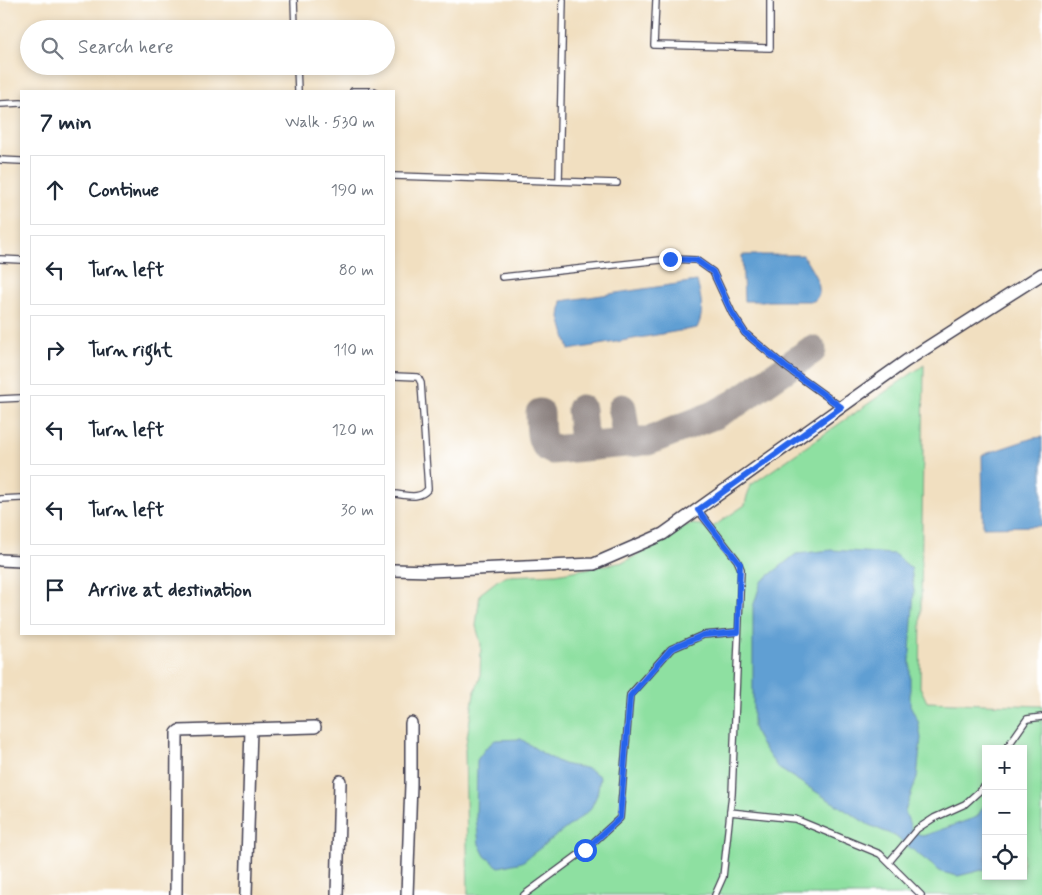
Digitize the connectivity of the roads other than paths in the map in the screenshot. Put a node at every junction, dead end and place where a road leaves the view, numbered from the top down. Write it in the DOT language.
graph roads {
  1 [pos="294,0"];
  2 [pos="563,0"];
  3 [pos="656,0"];
  4 [pos="770,0"];
  5 [pos="295,20"];
  6 [pos="297,75"];
  7 [pos="298,90"];
  8 [pos="20,103"];
  9 [pos="0,104"];
  10 [pos="0,160"];
  11 [pos="20,161"];
  12 [pos="395,176"];
  13 [pos="559,182"];
  14 [pos="617,183"];
  15 [pos="0,259"];
  16 [pos="20,260"];
  17 [pos="1042,274"];
  18 [pos="502,277"];
  19 [pos="395,376"];
  20 [pos="20,398"];
  21 [pos="0,399"];
  22 [pos="841,407"];
  23 [pos="395,494"];
  24 [pos="20,498"];
  25 [pos="0,499"];
  26 [pos="698,510"];
  27 [pos="0,560"];
  28 [pos="20,561"];
  29 [pos="395,570"];
  30 [pos="738,632"];
  31 [pos="1042,716"];
  32 [pos="411,722"];
  33 [pos="315,727"];
  34 [pos="251,729"];
  35 [pos="1009,745"];
  36 [pos="340,781"];
  37 [pos="982,788"];
  38 [pos="730,812"];
  39 [pos="889,862"];
  40 [pos="176,895"];
  41 [pos="246,895"];
  42 [pos="337,895"];
  43 [pos="408,895"];
  44 [pos="524,895"];
  45 [pos="715,895"];
  46 [pos="921,895"];
  1 -- 5 [label="lane"];
  2 -- 13 [label="lane"];
  3 -- 4 [label="lane"];
  6 -- 7 [label="lane"];
  8 -- 9 [label="lane"];
  10 -- 11 [label="lane"];
  12 -- 13 [label="lane"];
  13 -- 14 [label="lane"];
  15 -- 16 [label="lane"];
  17 -- 22 [label="street"];
  18 -- 22 [label="lane"];
  19 -- 23 [label="lane"];
  20 -- 21 [label="lane"];
  22 -- 26 [label="street"];
  24 -- 25 [label="lane"];
  26 -- 29 [label="street"];
  26 -- 30 [label="lane"];
  27 -- 28 [label="street"];
  30 -- 38 [label="lane"];
  30 -- 44 [label="lane"];
  31 -- 35 [label="lane"];
  32 -- 43 [label="street"];
  33 -- 34 [label="street"];
  34 -- 40 [label="street"];
  34 -- 41 [label="street"];
  36 -- 42 [label="street"];
  37 -- 39 [label="lane"];
  38 -- 39 [label="lane"];
  38 -- 45 [label="lane"];
  39 -- 46 [label="lane"];
}
